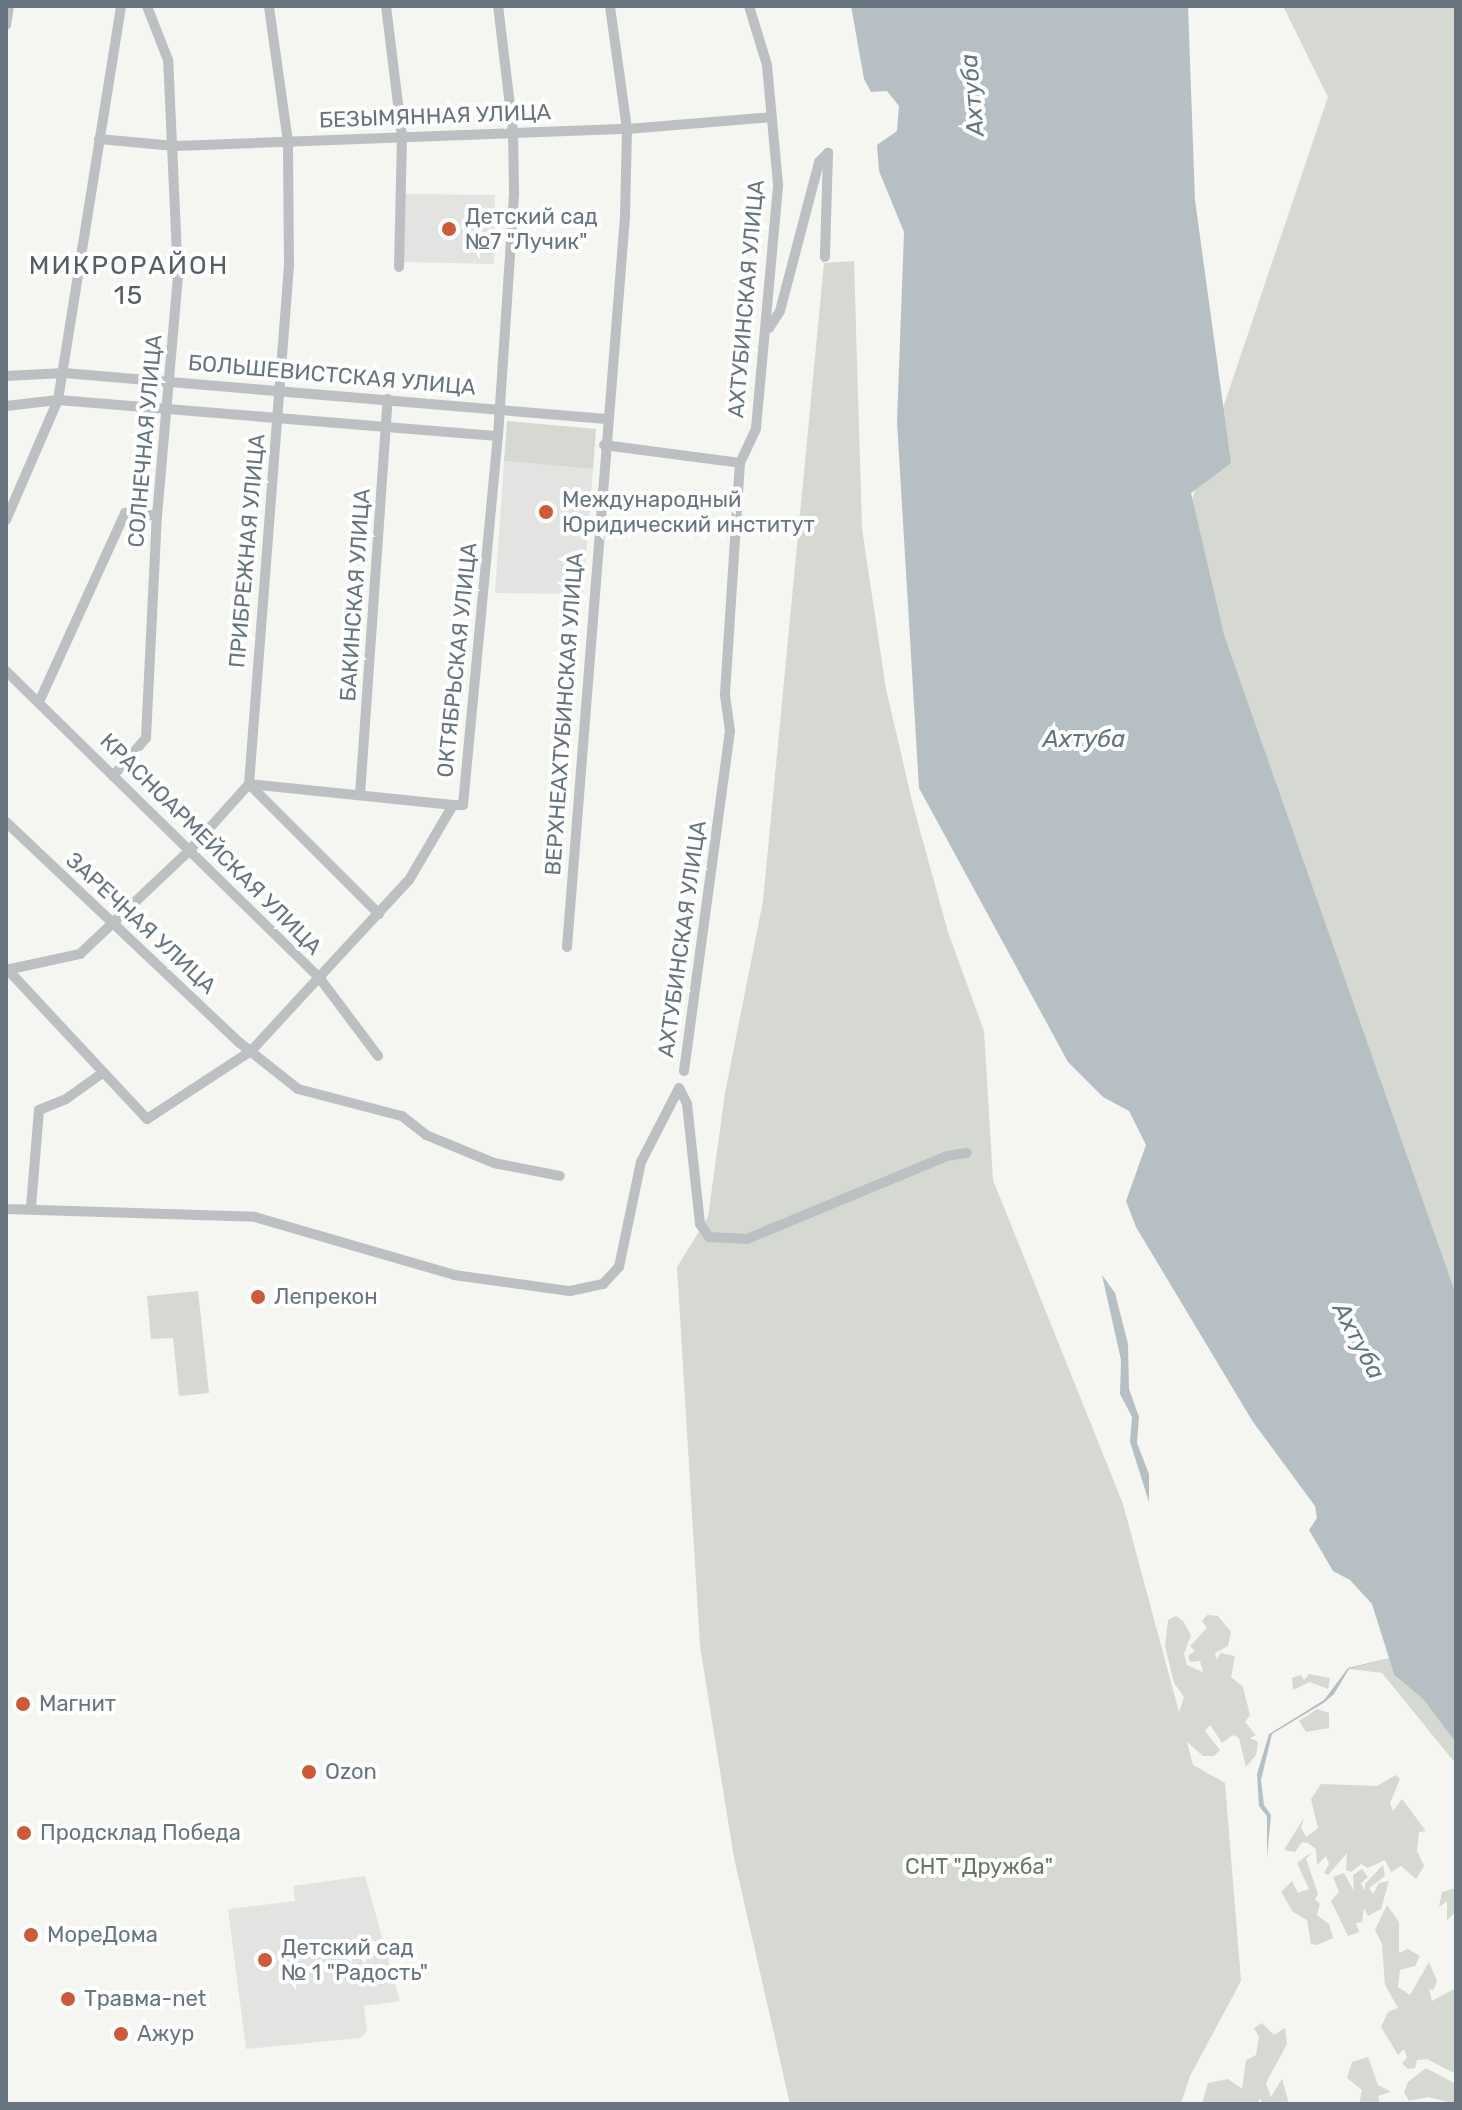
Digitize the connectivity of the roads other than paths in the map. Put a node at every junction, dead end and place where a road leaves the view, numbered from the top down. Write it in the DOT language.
graph roads {
  1 [pos="9,6"];
  2 [pos="121,6"];
  3 [pos="147,6"];
  4 [pos="269,6"];
  5 [pos="386,6"];
  6 [pos="498,6"];
  7 [pos="610,6"];
  8 [pos="749,6"];
  9 [pos="6,25"];
  10 [pos="772,117"];
  11 [pos="627,129"];
  12 [pos="513,131"];
  13 [pos="402,136"];
  14 [pos="99,139"];
  15 [pos="288,142"];
  16 [pos="175,146"];
  17 [pos="825,257"];
  18 [pos="399,267"];
  19 [pos="768,330"];
  20 [pos="64,373"];
  21 [pos="6,376"];
  22 [pos="170,382"];
  23 [pos="280,390"];
  24 [pos="388,399"];
  25 [pos="58,400"];
  26 [pos="6,406"];
  27 [pos="168,408"];
  28 [pos="500,410"];
  29 [pos="278,417"];
  30 [pos="606,419"];
  31 [pos="387,425"];
  32 [pos="498,436"];
  33 [pos="604,445"];
  34 [pos="740,463"];
  35 [pos="157,516"];
  36 [pos="6,520"];
  37 [pos="6,671"];
  38 [pos="39,702"];
  39 [pos="113,776"];
  40 [pos="249,784"];
  41 [pos="360,795"];
  42 [pos="453,805"];
  43 [pos="6,822"];
  44 [pos="188,852"];
  45 [pos="379,914"];
  46 [pos="113,926"];
  47 [pos="567,947"];
  48 [pos="7,970"];
  49 [pos="321,980"];
  50 [pos="251,1051"];
  51 [pos="378,1056"];
  52 [pos="684,1071"];
  53 [pos="101,1074"];
  54 [pos="967,1153"];
  55 [pos="560,1176"];
  56 [pos="31,1207"];
  57 [pos="6,1209"];
  1 -- 9 [label="street"];
  2 -- 14 [label="street"];
  3 -- 16 [label="street, СОЛНЕЧНАЯ УЛИЦА"];
  4 -- 15 [label="street, ПРИБРЕЖНАЯ УЛИЦА"];
  5 -- 13 [label="street"];
  6 -- 12 [label="street, ОКТЯБРЬСКАЯ УЛИЦА"];
  7 -- 11 [label="street, ВЕРХНЕАХТУБИНСКАЯ УЛИЦА"];
  8 -- 10 [label="street, АХТУБИНСКАЯ УЛИЦА"];
  10 -- 11 [label="street, БЕЗЫМЯННАЯ УЛИЦА"];
  10 -- 19 [label="street, АХТУБИНСКАЯ УЛИЦА"];
  11 -- 12 [label="street, БЕЗЫМЯННАЯ УЛИЦА"];
  11 -- 30 [label="street, ВЕРХНЕАХТУБИНСКАЯ УЛИЦА"];
  12 -- 13 [label="street, БЕЗЫМЯННАЯ УЛИЦА"];
  12 -- 28 [label="street, ОКТЯБРЬСКАЯ УЛИЦА"];
  13 -- 15 [label="street, БЕЗЫМЯННАЯ УЛИЦА"];
  13 -- 18 [label="street"];
  14 -- 16 [label="street, БЕЗЫМЯННАЯ УЛИЦА"];
  14 -- 20 [label="street"];
  15 -- 16 [label="street, БЕЗЫМЯННАЯ УЛИЦА"];
  15 -- 23 [label="street, ПРИБРЕЖНАЯ УЛИЦА"];
  16 -- 22 [label="street, СОЛНЕЧНАЯ УЛИЦА"];
  17 -- 19 [label="street"];
  19 -- 34 [label="street, АХТУБИНСКАЯ УЛИЦА"];
  20 -- 21 [label="street, БОЛЬШЕВИСТСКАЯ УЛИЦА"];
  20 -- 22 [label="street, БОЛЬШЕВИСТСКАЯ УЛИЦА"];
  20 -- 25 [label="street"];
  22 -- 23 [label="street, БОЛЬШЕВИСТСКАЯ УЛИЦА"];
  22 -- 27 [label="street, СОЛНЕЧНАЯ УЛИЦА"];
  23 -- 24 [label="street, БОЛЬШЕВИСТСКАЯ УЛИЦА"];
  23 -- 29 [label="street, ПРИБРЕЖНАЯ УЛИЦА"];
  24 -- 28 [label="street, БОЛЬШЕВИСТСКАЯ УЛИЦА"];
  24 -- 31 [label="street, БАКИНСКАЯ УЛИЦА"];
  25 -- 26 [label="street, БОЛЬШЕВИСТСКАЯ УЛИЦА"];
  25 -- 27 [label="street, БОЛЬШЕВИСТСКАЯ УЛИЦА"];
  25 -- 36 [label="street"];
  27 -- 29 [label="street, БОЛЬШЕВИСТСКАЯ УЛИЦА"];
  27 -- 35 [label="street, СОЛНЕЧНАЯ УЛИЦА"];
  28 -- 30 [label="street, БОЛЬШЕВИСТСКАЯ УЛИЦА"];
  28 -- 32 [label="street, ОКТЯБРЬСКАЯ УЛИЦА"];
  29 -- 31 [label="street, БОЛЬШЕВИСТСКАЯ УЛИЦА"];
  29 -- 40 [label="street, ПРИБРЕЖНАЯ УЛИЦА"];
  30 -- 33 [label="street, ВЕРХНЕАХТУБИНСКАЯ УЛИЦА"];
  31 -- 32 [label="street, БОЛЬШЕВИСТСКАЯ УЛИЦА"];
  31 -- 41 [label="street, БАКИНСКАЯ УЛИЦА"];
  32 -- 42 [label="street, ОКТЯБРЬСКАЯ УЛИЦА"];
  33 -- 34 [label="street"];
  33 -- 47 [label="street, ВЕРХНЕАХТУБИНСКАЯ УЛИЦА"];
  34 -- 52 [label="street, АХТУБИНСКАЯ УЛИЦА"];
  35 -- 38 [label="street"];
  35 -- 39 [label="street, СОЛНЕЧНАЯ УЛИЦА"];
  37 -- 38 [label="street, КРАСНОАРМЕЙСКАЯ УЛИЦА"];
  38 -- 39 [label="street, КРАСНОАРМЕЙСКАЯ УЛИЦА"];
  39 -- 44 [label="street, КРАСНОАРМЕЙСКАЯ УЛИЦА"];
  40 -- 41 [label="street"];
  40 -- 44 [label="street"];
  40 -- 45 [label="street"];
  41 -- 42 [label="street"];
  42 -- 45 [label="street, ОКТЯБРЬСКАЯ УЛИЦА"];
  43 -- 46 [label="street, ЗАРЕЧНАЯ УЛИЦА"];
  44 -- 46 [label="street"];
  44 -- 49 [label="street, КРАСНОАРМЕЙСКАЯ УЛИЦА"];
  45 -- 49 [label="street, ОКТЯБРЬСКАЯ УЛИЦА"];
  46 -- 48 [label="street"];
  46 -- 50 [label="street, ЗАРЕЧНАЯ УЛИЦА"];
  48 -- 53 [label="street, ОКТЯБРЬСКАЯ УЛИЦА"];
  49 -- 50 [label="street, ОКТЯБРЬСКАЯ УЛИЦА"];
  49 -- 51 [label="street, КРАСНОАРМЕЙСКАЯ УЛИЦА"];
  50 -- 53 [label="street, ОКТЯБРЬСКАЯ УЛИЦА"];
  50 -- 55 [label="street, ЗАРЕЧНАЯ УЛИЦА"];
  53 -- 56 [label="street"];
  54 -- 56 [label="street, АХТУБИНСКАЯ УЛИЦА"];
  56 -- 57 [label="street"];
}
